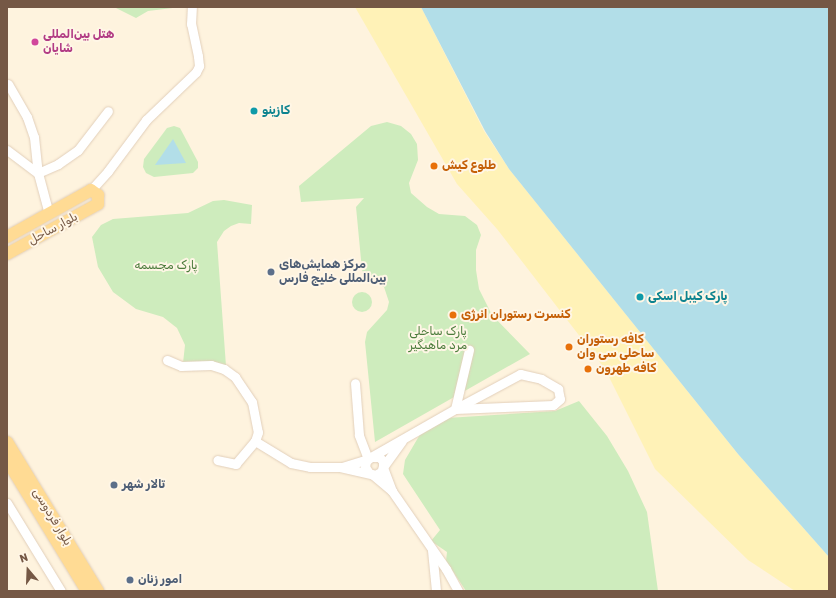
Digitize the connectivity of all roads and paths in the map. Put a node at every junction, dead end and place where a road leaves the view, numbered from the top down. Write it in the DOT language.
graph roads {
  1 [pos="192,7"];
  2 [pos="8,83"];
  3 [pos="7,97"];
  4 [pos="108,111"];
  5 [pos="7,150"];
  6 [pos="38,173"];
  7 [pos="91,190"];
  8 [pos="49,214"];
  9 [pos="7,237"];
  10 [pos="7,254"];
  11 [pos="469,350"];
  12 [pos="167,360"];
  13 [pos="355,383"];
  14 [pos="455,409"];
  15 [pos="402,440"];
  16 [pos="255,441"];
  17 [pos="7,442"];
  18 [pos="369,458"];
  19 [pos="7,460"];
  20 [pos="217,460"];
  21 [pos="340,467"];
  22 [pos="384,467"];
  23 [pos="370,473"];
  24 [pos="392,492"];
  25 [pos="7,503"];
  26 [pos="432,549"];
  27 [pos="456,590"];
  28 [pos="60,591"];
  29 [pos="86,591"];
  30 [pos="98,591"];
  31 [pos="436,591"];
  1 -- 7 [label="street"];
  2 -- 3 [label="street"];
  2 -- 6 [label="street"];
  4 -- 6 [label="street"];
  5 -- 6 [label="street"];
  6 -- 8 [label="street"];
  7 -- 8 [label="main road, بلوار ساحل"];
  7 -- 10 [label="main road, بلوار ساحل"];
  8 -- 9 [label="main road, بلوار ساحل"];
  11 -- 14 [label="street"];
  12 -- 16 [label="street"];
  13 -- 18 [label="street"];
  14 -- 14 [label="street"];
  14 -- 15 [label="street"];
  15 -- 18 [label="street"];
  15 -- 22 [label="street"];
  16 -- 20 [label="street"];
  16 -- 21 [label="street"];
  17 -- 30 [label="main road, بلوار فردوسی"];
  18 -- 21 [label="street"];
  18 -- 22 [label="street"];
  18 -- 23 [label="street"];
  19 -- 29 [label="main road, بلوار فردوسی"];
  21 -- 23 [label="street"];
  22 -- 23 [label="street"];
  22 -- 24 [label="street"];
  23 -- 24 [label="street"];
  24 -- 26 [label="street"];
  25 -- 28 [label="street"];
  26 -- 27 [label="street"];
  26 -- 31 [label="street"];
}
